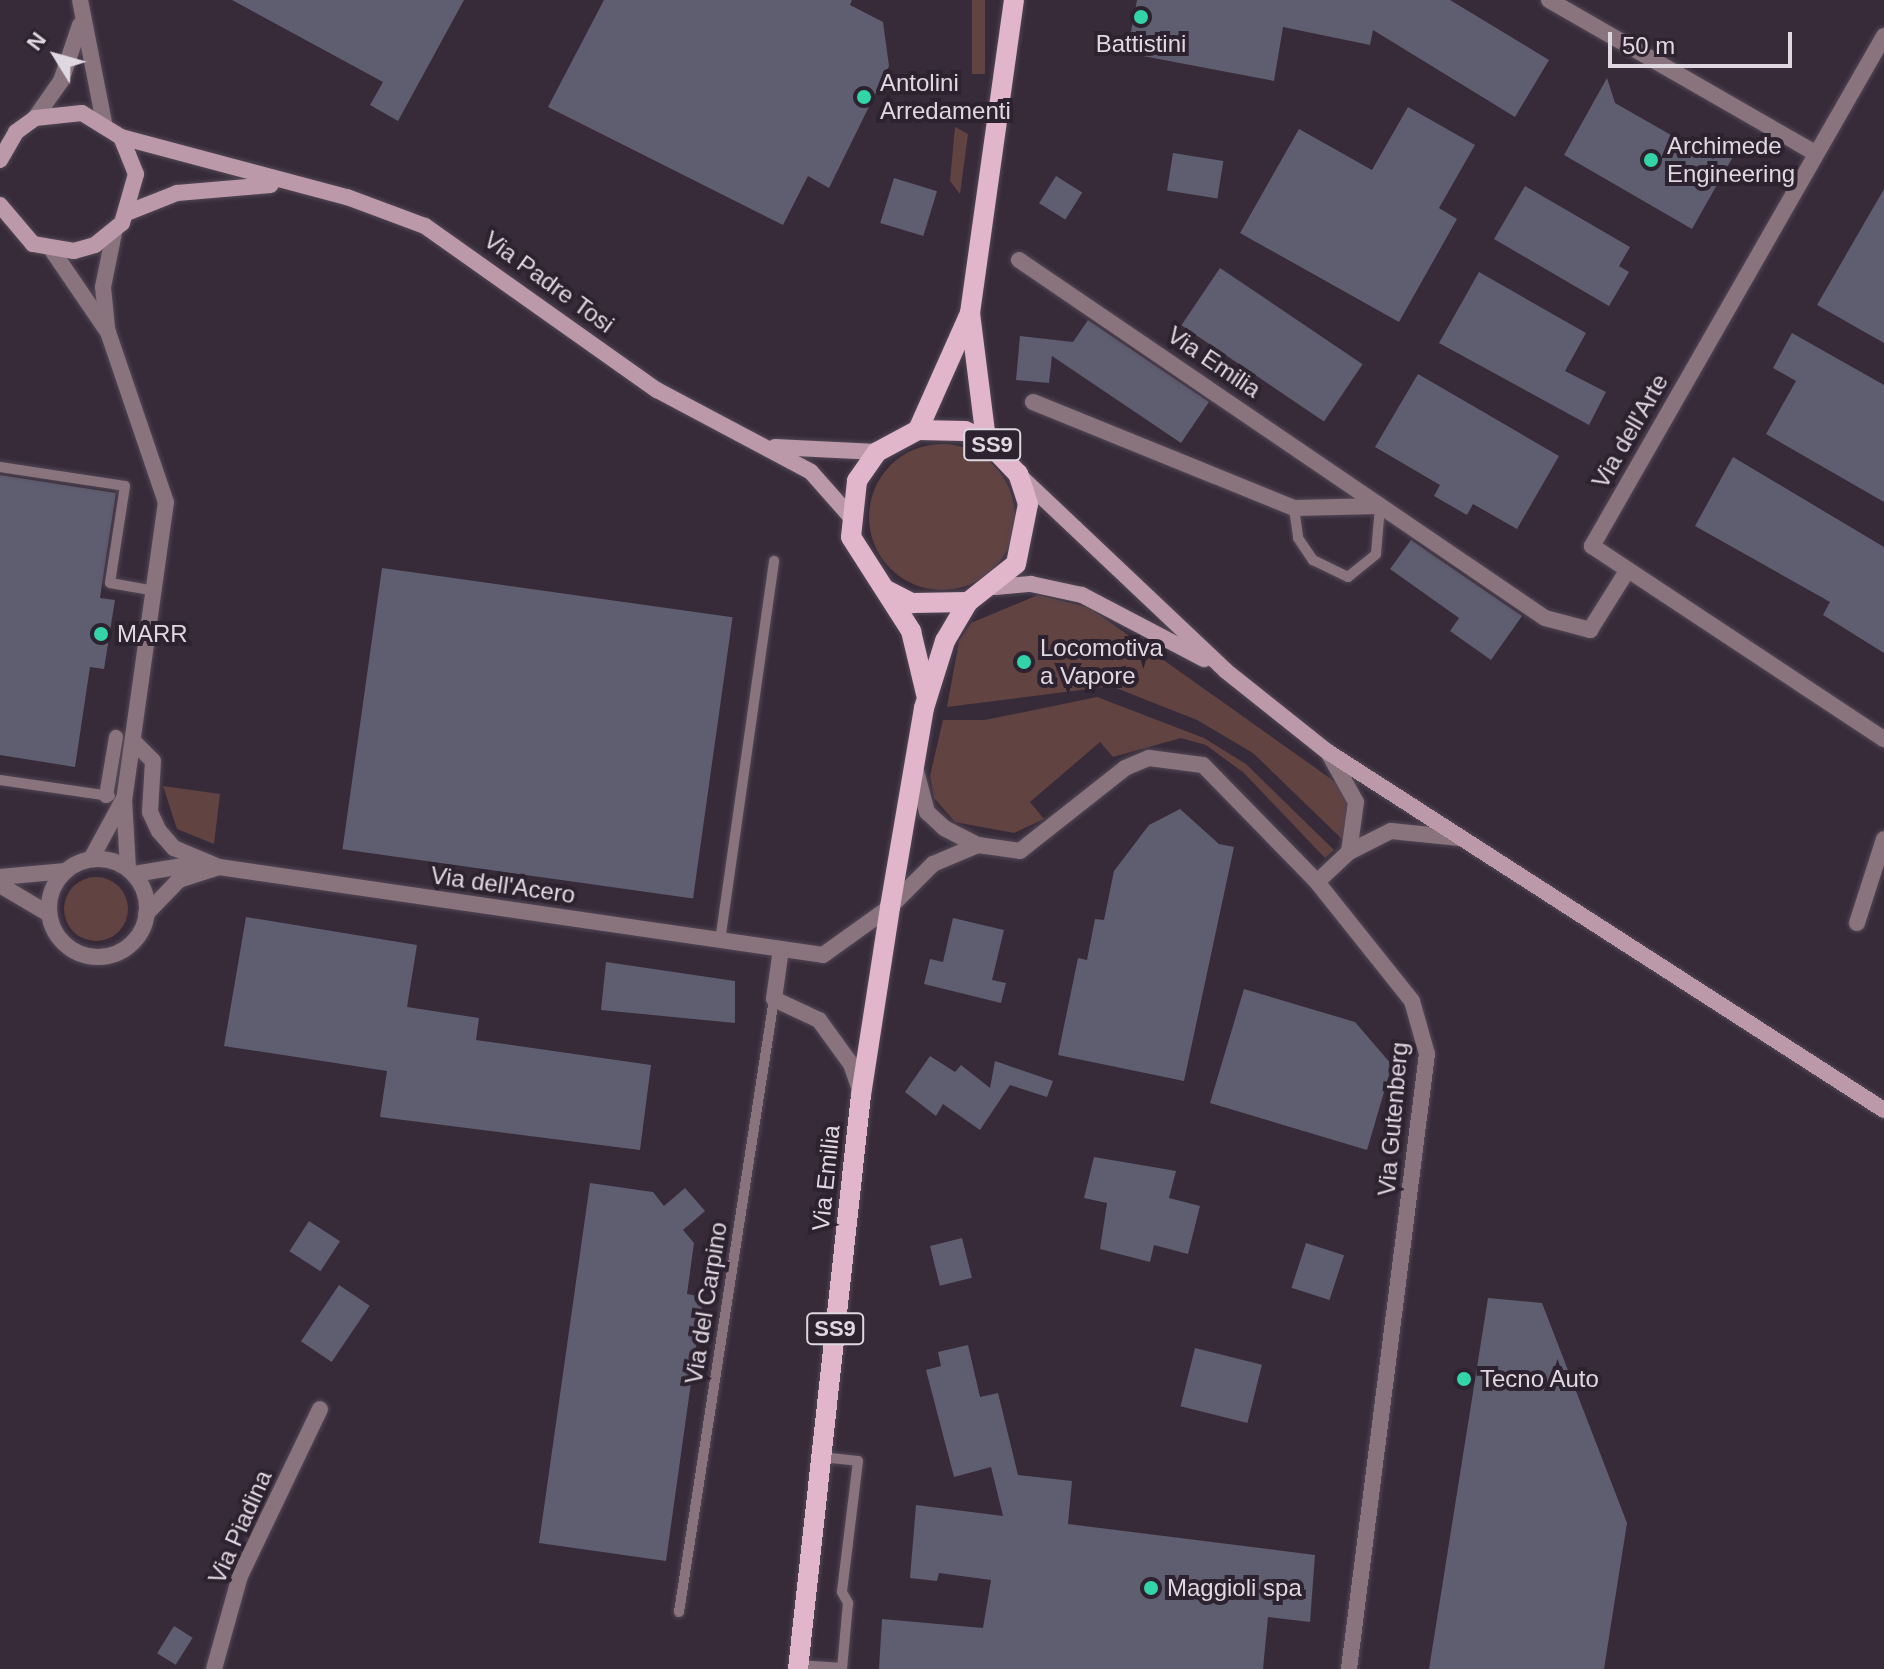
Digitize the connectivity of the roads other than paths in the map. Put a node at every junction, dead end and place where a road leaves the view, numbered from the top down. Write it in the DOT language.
graph roads {
  1 [pos="80,0"];
  2 [pos="1014,0"];
  3 [pos="1549,0"];
  4 [pos="1569,5"];
  5 [pos="81,24"];
  6 [pos="1884,36"];
  7 [pos="1879,56"];
  8 [pos="35,118"];
  9 [pos="104,122"];
  10 [pos="8,134"];
  11 [pos="121,137"];
  12 [pos="1815,153"];
  13 [pos="0,160"];
  14 [pos="288,184"];
  15 [pos="0,205"];
  16 [pos="129,212"];
  17 [pos="114,233"];
  18 [pos="52,250"];
  19 [pos="1019,260"];
  20 [pos="970,313"];
  21 [pos="108,332"];
  22 [pos="1033,402"];
  23 [pos="918,430"];
  24 [pos="986,440"];
  25 [pos="769,446"];
  26 [pos="877,452"];
  27 [pos="0,467"];
  28 [pos="1018,474"];
  29 [pos="1380,506"];
  30 [pos="1294,508"];
  31 [pos="849,515"];
  32 [pos="774,561"];
  33 [pos="1627,571"];
  34 [pos="995,587"];
  35 [pos="886,590"];
  36 [pos="156,591"];
  37 [pos="968,602"];
  38 [pos="1226,671"];
  39 [pos="927,696"];
  40 [pos="116,737"];
  41 [pos="1884,739"];
  42 [pos="135,743"];
  43 [pos="1328,752"];
  44 [pos="915,767"];
  45 [pos="0,780"];
  46 [pos="106,796"];
  47 [pos="124,799"];
  48 [pos="1460,838"];
  49 [pos="1884,839"];
  50 [pos="978,845"];
  51 [pos="1349,852"];
  52 [pos="91,859"];
  53 [pos="201,863"];
  54 [pos="219,867"];
  55 [pos="66,871"];
  56 [pos="131,872"];
  57 [pos="0,877"];
  58 [pos="1317,882"];
  59 [pos="0,885"];
  60 [pos="890,907"];
  61 [pos="49,914"];
  62 [pos="146,914"];
  63 [pos="1857,923"];
  64 [pos="720,941"];
  65 [pos="781,949"];
  66 [pos="774,999"];
  67 [pos="861,1095"];
  68 [pos="1884,1110"];
  69 [pos="320,1409"];
  70 [pos="821,1457"];
  71 [pos="679,1612"];
  72 [pos="798,1667"];
  73 [pos="214,1669"];
  74 [pos="842,1669"];
  75 [pos="1349,1669"];
  1 -- 5 [label="street"];
  2 -- 20 [label="main road, SS9"];
  3 -- 4 [label="street"];
  4 -- 12 [label="street"];
  5 -- 8 [label="street"];
  5 -- 9 [label="street"];
  6 -- 7 [label="street, Via dell'Arte"];
  7 -- 12 [label="street, Via dell'Arte"];
  8 -- 9 [label="main road, Via Padre Tosi"];
  8 -- 10 [label="main road, Via Padre Tosi"];
  9 -- 11 [label="main road, Via Padre Tosi"];
  10 -- 13 [label="main road, Via Padre Tosi"];
  11 -- 14 [label="main road, Via Padre Tosi"];
  11 -- 16 [label="main road, Via Padre Tosi"];
  12 -- 33 [label="street, Via dell'Arte"];
  14 -- 16 [label="main road, Via Padre Tosi"];
  14 -- 25 [label="main road, Via Padre Tosi"];
  15 -- 18 [label="main road, Via Padre Tosi"];
  16 -- 17 [label="main road, Via Padre Tosi"];
  17 -- 18 [label="main road"];
  17 -- 21 [label="street, Via Padre Tosi"];
  18 -- 21 [label="street, Via Padre Tosi"];
  19 -- 29 [label="street, Via Emilia"];
  20 -- 23 [label="main road, SS9"];
  20 -- 24 [label="main road, SS9"];
  21 -- 36 [label="street, Via Padre Tosi"];
  22 -- 30 [label="street"];
  23 -- 24 [label="main road, Via Emilia / SS9"];
  23 -- 26 [label="main road, Via Emilia / SS9"];
  24 -- 28 [label="main road, SS9"];
  25 -- 26 [label="main road, Via Padre Tosi"];
  25 -- 31 [label="main road, Via Padre Tosi"];
  26 -- 31 [label="main road, Via Emilia / SS9"];
  27 -- 36 [label="lane"];
  28 -- 34 [label="main road, SS9"];
  28 -- 38 [label="main road"];
  29 -- 30 [label="street"];
  29 -- 30 [label="lane"];
  29 -- 33 [label="street, Via Emilia"];
  31 -- 35 [label="main road, Via Emilia / SS9"];
  32 -- 64 [label="lane"];
  33 -- 41 [label="street, Via dell'Arte"];
  34 -- 37 [label="main road, SS9"];
  34 -- 38 [label="main road"];
  35 -- 37 [label="main road, SS9"];
  35 -- 39 [label="main road, Via Emilia / SS9"];
  36 -- 42 [label="street, Via Padre Tosi"];
  37 -- 39 [label="main road, Via Emilia / SS9"];
  38 -- 43 [label="main road"];
  39 -- 44 [label="main road, Via Emilia / SS9"];
  40 -- 46 [label="street"];
  42 -- 47 [label="street, Via Padre Tosi"];
  42 -- 53 [label="street, Via dell'Acero"];
  43 -- 48 [label="main road"];
  43 -- 51 [label="street"];
  44 -- 50 [label="street, Via Gutenberg"];
  44 -- 60 [label="main road, Via Emilia / SS9"];
  45 -- 46 [label="lane"];
  46 -- 47 [label="lane"];
  47 -- 52 [label="street, Via Padre Tosi"];
  47 -- 56 [label="street, Via Padre Tosi"];
  48 -- 51 [label="street"];
  48 -- 68 [label="main road"];
  49 -- 63 [label="street"];
  50 -- 58 [label="street, Via Gutenberg"];
  50 -- 60 [label="street"];
  51 -- 58 [label="street"];
  52 -- 55 [label="street"];
  52 -- 56 [label="street"];
  53 -- 54 [label="street, Via dell'Acero"];
  53 -- 56 [label="street, Via dell'Acero"];
  54 -- 62 [label="street, Via dell'Acero"];
  54 -- 64 [label="street, Via dell'Acero"];
  55 -- 57 [label="street"];
  55 -- 61 [label="street"];
  56 -- 62 [label="street, Via Padre Tosi"];
  58 -- 75 [label="street, Via Gutenberg"];
  59 -- 61 [label="street"];
  60 -- 65 [label="street, Via dell'Acero"];
  60 -- 67 [label="main road, Via Emilia / SS9"];
  61 -- 62 [label="street"];
  64 -- 65 [label="street, Via dell'Acero"];
  65 -- 66 [label="street"];
  66 -- 67 [label="street"];
  66 -- 71 [label="lane, Via del Carpino"];
  67 -- 70 [label="main road, Via Emilia / SS9"];
  69 -- 73 [label="street, Via Piadina"];
  70 -- 72 [label="main road, Via Emilia / SS9"];
  70 -- 74 [label="lane"];
  72 -- 74 [label="lane"];
}
